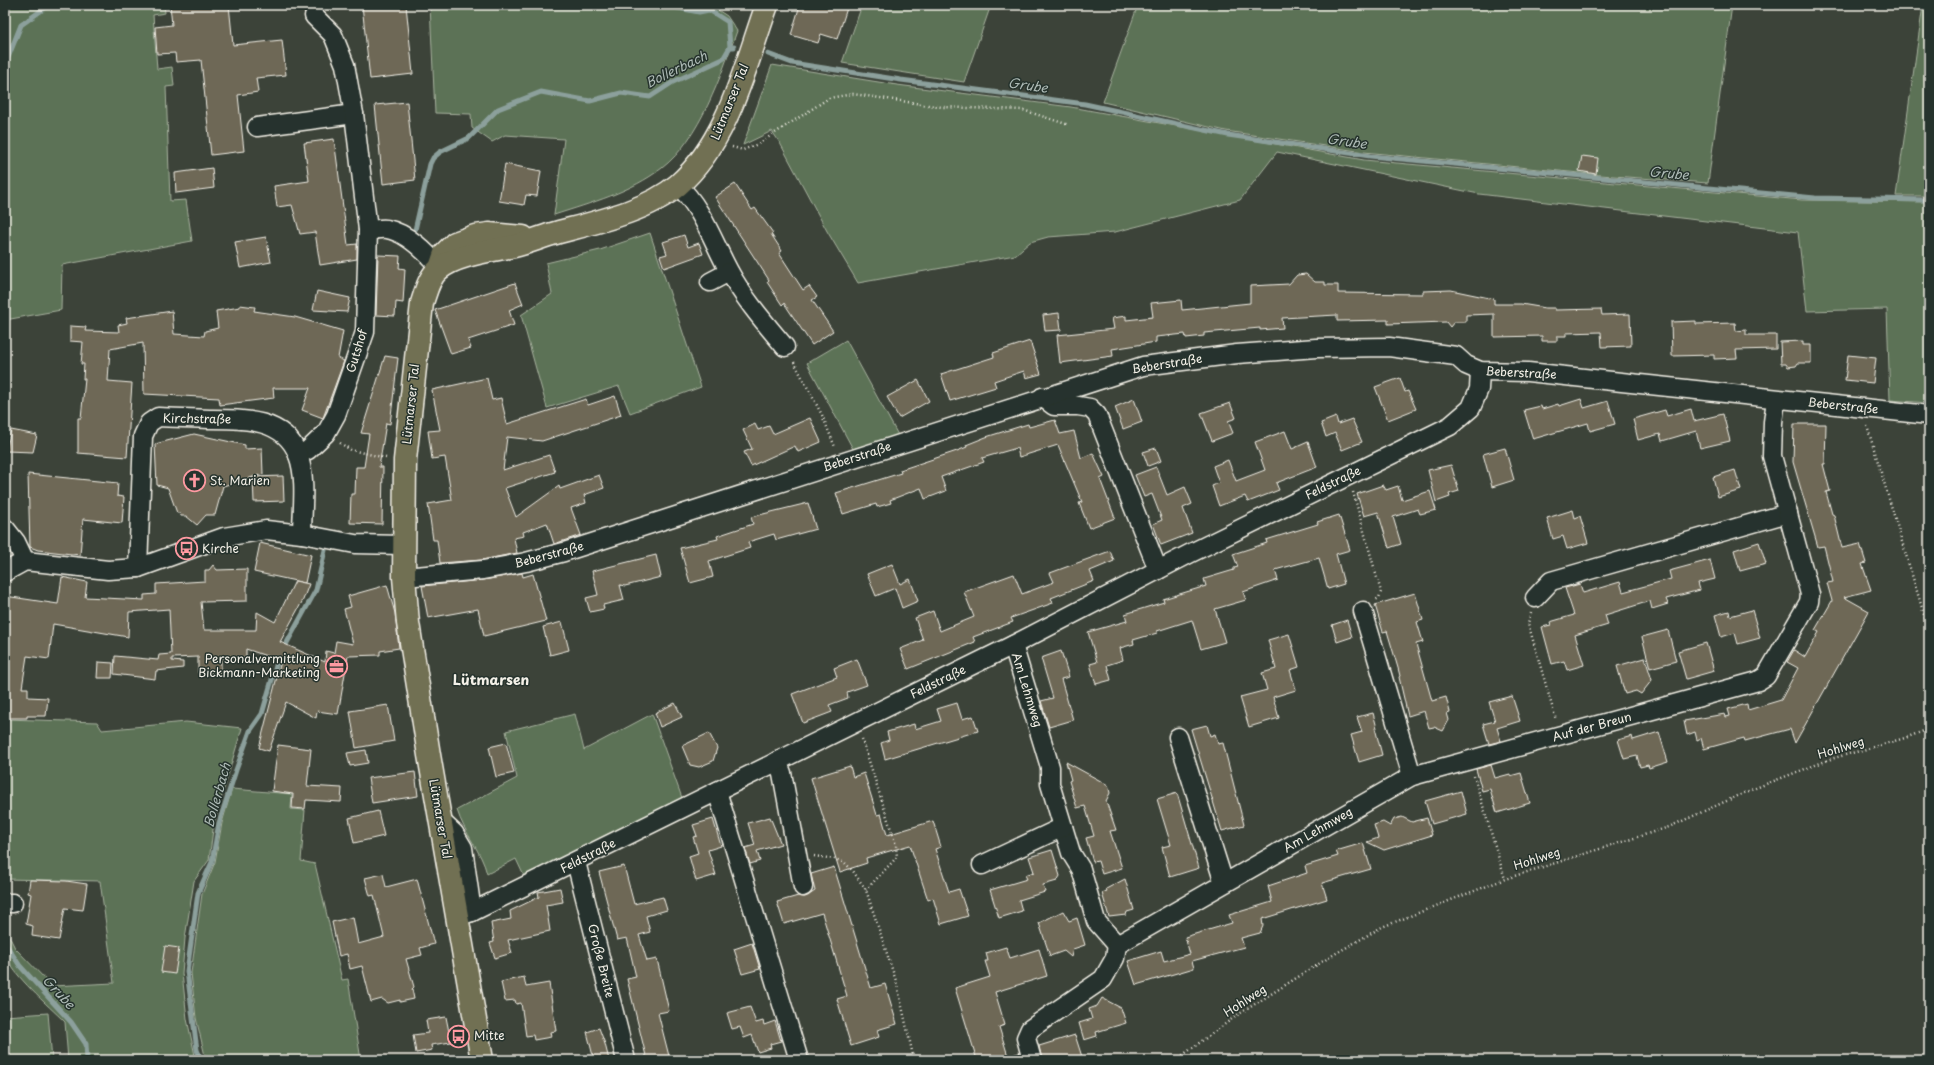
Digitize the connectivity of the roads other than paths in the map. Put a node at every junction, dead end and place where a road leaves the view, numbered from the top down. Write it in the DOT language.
graph roads {
  1 [pos="766,5"];
  2 [pos="314,16"];
  3 [pos="354,114"];
  4 [pos="257,127"];
  5 [pos="677,186"];
  6 [pos="368,230"];
  7 [pos="440,268"];
  8 [pos="729,272"];
  9 [pos="710,282"];
  10 [pos="785,347"];
  11 [pos="1480,371"];
  12 [pos="1042,397"];
  13 [pos="1776,400"];
  14 [pos="1929,415"];
  15 [pos="298,455"];
  16 [pos="1788,513"];
  17 [pos="5,528"];
  18 [pos="302,534"];
  19 [pos="403,544"];
  20 [pos="25,561"];
  21 [pos="138,568"];
  22 [pos="1158,570"];
  23 [pos="5,572"];
  24 [pos="404,577"];
  25 [pos="1535,598"];
  26 [pos="1363,612"];
  27 [pos="1013,645"];
  28 [pos="1178,737"];
  29 [pos="777,761"];
  30 [pos="1412,776"];
  31 [pos="717,790"];
  32 [pos="1063,827"];
  33 [pos="576,862"];
  34 [pos="982,865"];
  35 [pos="1224,883"];
  36 [pos="803,888"];
  37 [pos="464,914"];
  38 [pos="1117,945"];
  39 [pos="482,1060"];
  40 [pos="626,1060"];
  41 [pos="798,1060"];
  42 [pos="1032,1060"];
  1 -- 5 [label="main road, Lütmarser Tal"];
  2 -- 3 [label="street, Gutshof"];
  3 -- 4 [label="street"];
  3 -- 6 [label="street, Gutshof"];
  5 -- 7 [label="main road, Lütmarser Tal"];
  5 -- 8 [label="street"];
  6 -- 7 [label="street"];
  6 -- 15 [label="street, Gutshof"];
  7 -- 19 [label="main road, Lütmarser Tal"];
  8 -- 9 [label="street"];
  8 -- 10 [label="street"];
  11 -- 12 [label="street, Beberstraße"];
  11 -- 13 [label="street, Beberstraße"];
  11 -- 22 [label="street, Feldstraße"];
  12 -- 22 [label="street"];
  12 -- 24 [label="street, Beberstraße"];
  13 -- 14 [label="street, Beberstraße"];
  13 -- 16 [label="street, Auf der Breun"];
  15 -- 18 [label="street, Kirchstraße"];
  15 -- 21 [label="street, Kirchstraße"];
  16 -- 25 [label="street"];
  16 -- 30 [label="street, Auf der Breun"];
  17 -- 20 [label="street"];
  18 -- 19 [label="street"];
  18 -- 21 [label="street"];
  19 -- 24 [label="main road, Lütmarser Tal"];
  20 -- 21 [label="street"];
  20 -- 23 [label="street"];
  22 -- 27 [label="street, Feldstraße"];
  24 -- 37 [label="main road, Lütmarser Tal"];
  26 -- 30 [label="street"];
  27 -- 29 [label="street, Feldstraße"];
  27 -- 32 [label="street, Am Lehmweg"];
  28 -- 35 [label="street"];
  29 -- 31 [label="street, Feldstraße"];
  29 -- 36 [label="street"];
  30 -- 35 [label="street, Am Lehmweg"];
  31 -- 33 [label="street, Feldstraße"];
  31 -- 41 [label="street"];
  32 -- 34 [label="street"];
  32 -- 38 [label="street, Am Lehmweg"];
  33 -- 37 [label="street, Feldstraße"];
  33 -- 40 [label="street, Große Breite"];
  35 -- 38 [label="street, Am Lehmweg"];
  37 -- 39 [label="main road, Lütmarser Tal"];
  38 -- 42 [label="street"];
}
